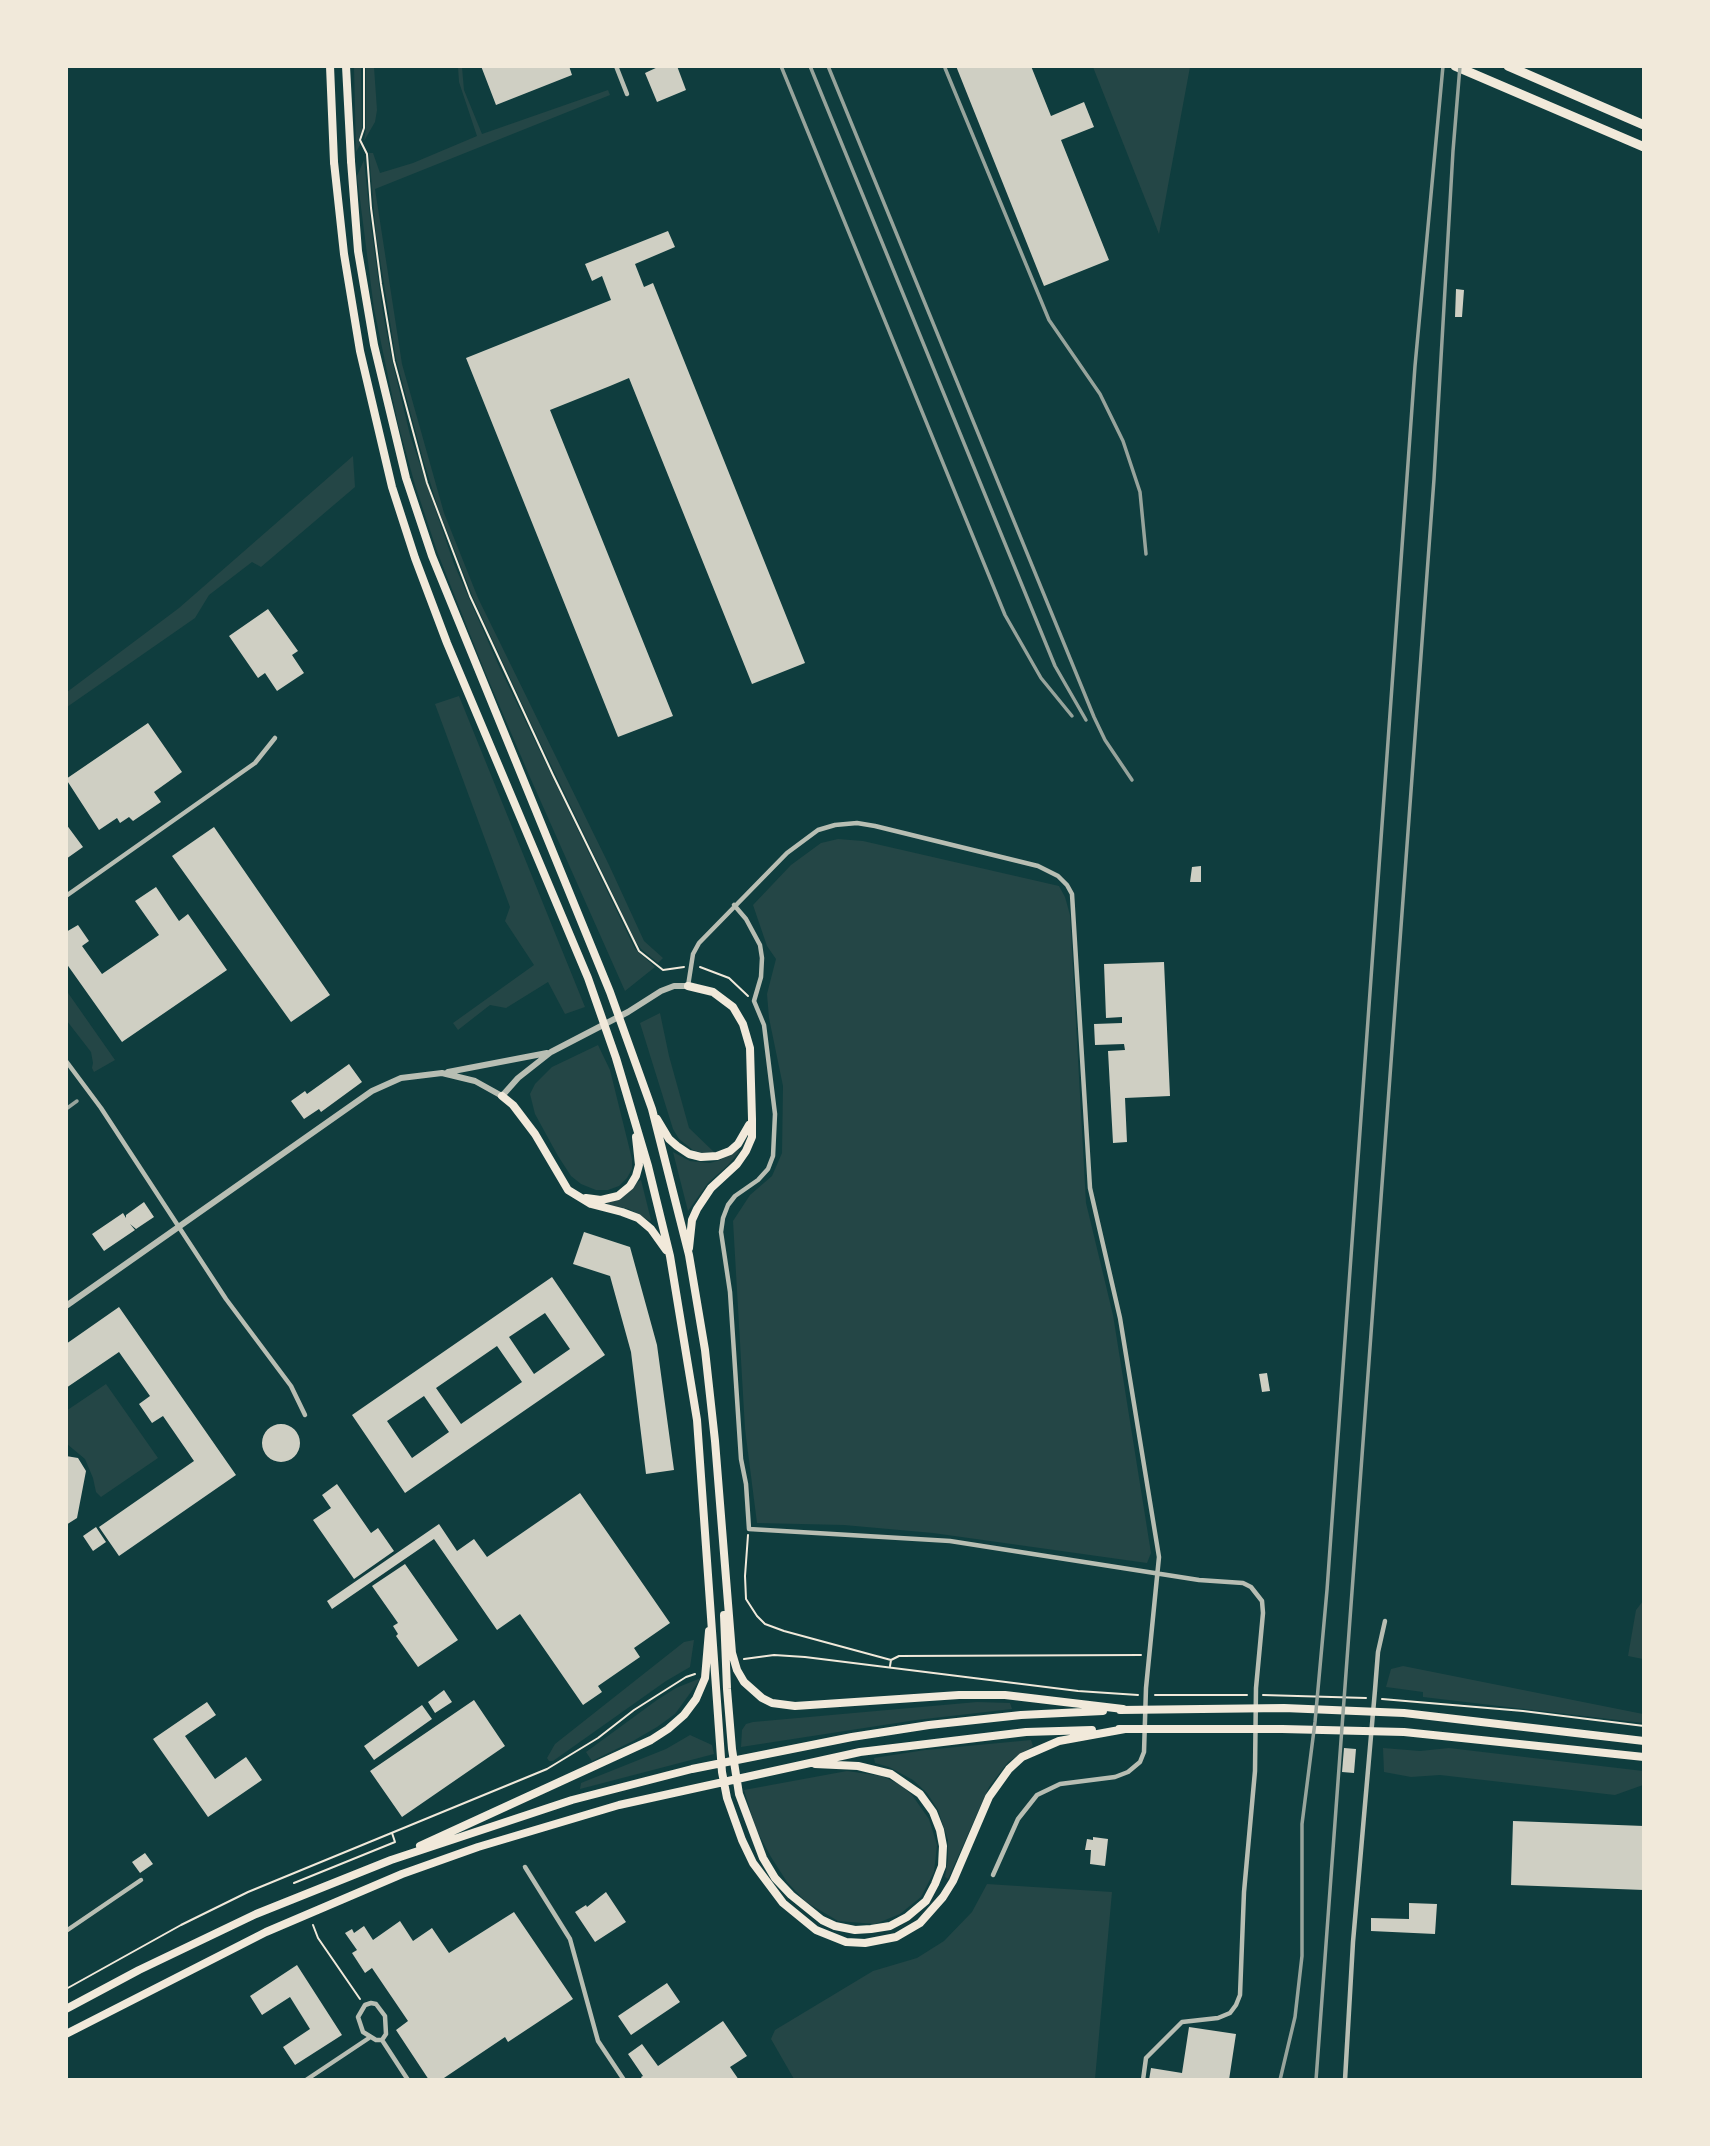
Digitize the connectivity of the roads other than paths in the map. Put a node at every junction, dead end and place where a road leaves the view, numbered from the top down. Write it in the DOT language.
graph roads {
  1 [pos="330,66"];
  2 [pos="346,66"];
  3 [pos="616,66"];
  4 [pos="1455,66"];
  5 [pos="1507,66"];
  6 [pos="626,94"];
  7 [pos="1643,125"];
  8 [pos="1643,148"];
  9 [pos="275,738"];
  10 [pos="66,896"];
  11 [pos="734,905"];
  12 [pos="688,986"];
  13 [pos="551,1052"];
  14 [pos="66,1061"];
  15 [pos="442,1073"];
  16 [pos="502,1096"];
  17 [pos="652,1109"];
  18 [pos="633,1114"];
  19 [pos="752,1119"];
  20 [pos="580,1198"];
  21 [pos="177,1227"];
  22 [pos="689,1255"];
  23 [pos="670,1256"];
  24 [pos="66,1306"];
  25 [pos="306,1415"];
  26 [pos="722,1521"];
  27 [pos="1158,1573"];
  28 [pos="711,1604"];
  29 [pos="1385,1621"];
  30 [pos="1123,1709"];
  31 [pos="1125,1728"];
  32 [pos="1643,1741"];
  33 [pos="1643,1757"];
  34 [pos="794,1765"];
  35 [pos="391,1860"];
  36 [pos="525,1867"];
  37 [pos="993,1875"];
  38 [pos="141,1880"];
  39 [pos="66,1931"];
  40 [pos="66,2009"];
  41 [pos="66,2034"];
  42 [pos="369,2038"];
  43 [pos="382,2040"];
  44 [pos="306,2080"];
  45 [pos="408,2080"];
  46 [pos="624,2080"];
  47 [pos="1143,2080"];
  48 [pos="1345,2080"];
  1 -- 18 [label="main road"];
  2 -- 17 [label="main road"];
  3 -- 6 [label="street"];
  4 -- 8 [label="highway"];
  5 -- 7 [label="highway"];
  9 -- 10 [label="street"];
  11 -- 12 [label="street"];
  11 -- 27 [label="street"];
  11 -- 27 [label="street"];
  12 -- 13 [label="street"];
  12 -- 19 [label="main road"];
  13 -- 15 [label="street"];
  13 -- 16 [label="street"];
  14 -- 21 [label="street"];
  15 -- 16 [label="street"];
  15 -- 21 [label="street"];
  16 -- 20 [label="main road"];
  17 -- 19 [label="main road"];
  17 -- 22 [label="main road"];
  18 -- 20 [label="main road"];
  18 -- 23 [label="main road"];
  19 -- 22 [label="main road"];
  20 -- 23 [label="main road"];
  21 -- 24 [label="street"];
  21 -- 25 [label="street"];
  22 -- 26 [label="main road"];
  23 -- 28 [label="main road"];
  26 -- 30 [label="main road"];
  26 -- 34 [label="main road"];
  27 -- 37 [label="street"];
  27 -- 47 [label="street"];
  28 -- 31 [label="main road"];
  28 -- 35 [label="main road"];
  29 -- 48 [label="street"];
  30 -- 32 [label="main road"];
  30 -- 35 [label="main road"];
  31 -- 33 [label="main road"];
  31 -- 34 [label="main road"];
  34 -- 41 [label="main road"];
  35 -- 40 [label="main road"];
  36 -- 46 [label="street"];
  38 -- 39 [label="street"];
  42 -- 43 [label="street"];
  42 -- 43 [label="street"];
  42 -- 44 [label="street"];
  43 -- 45 [label="street"];
}
